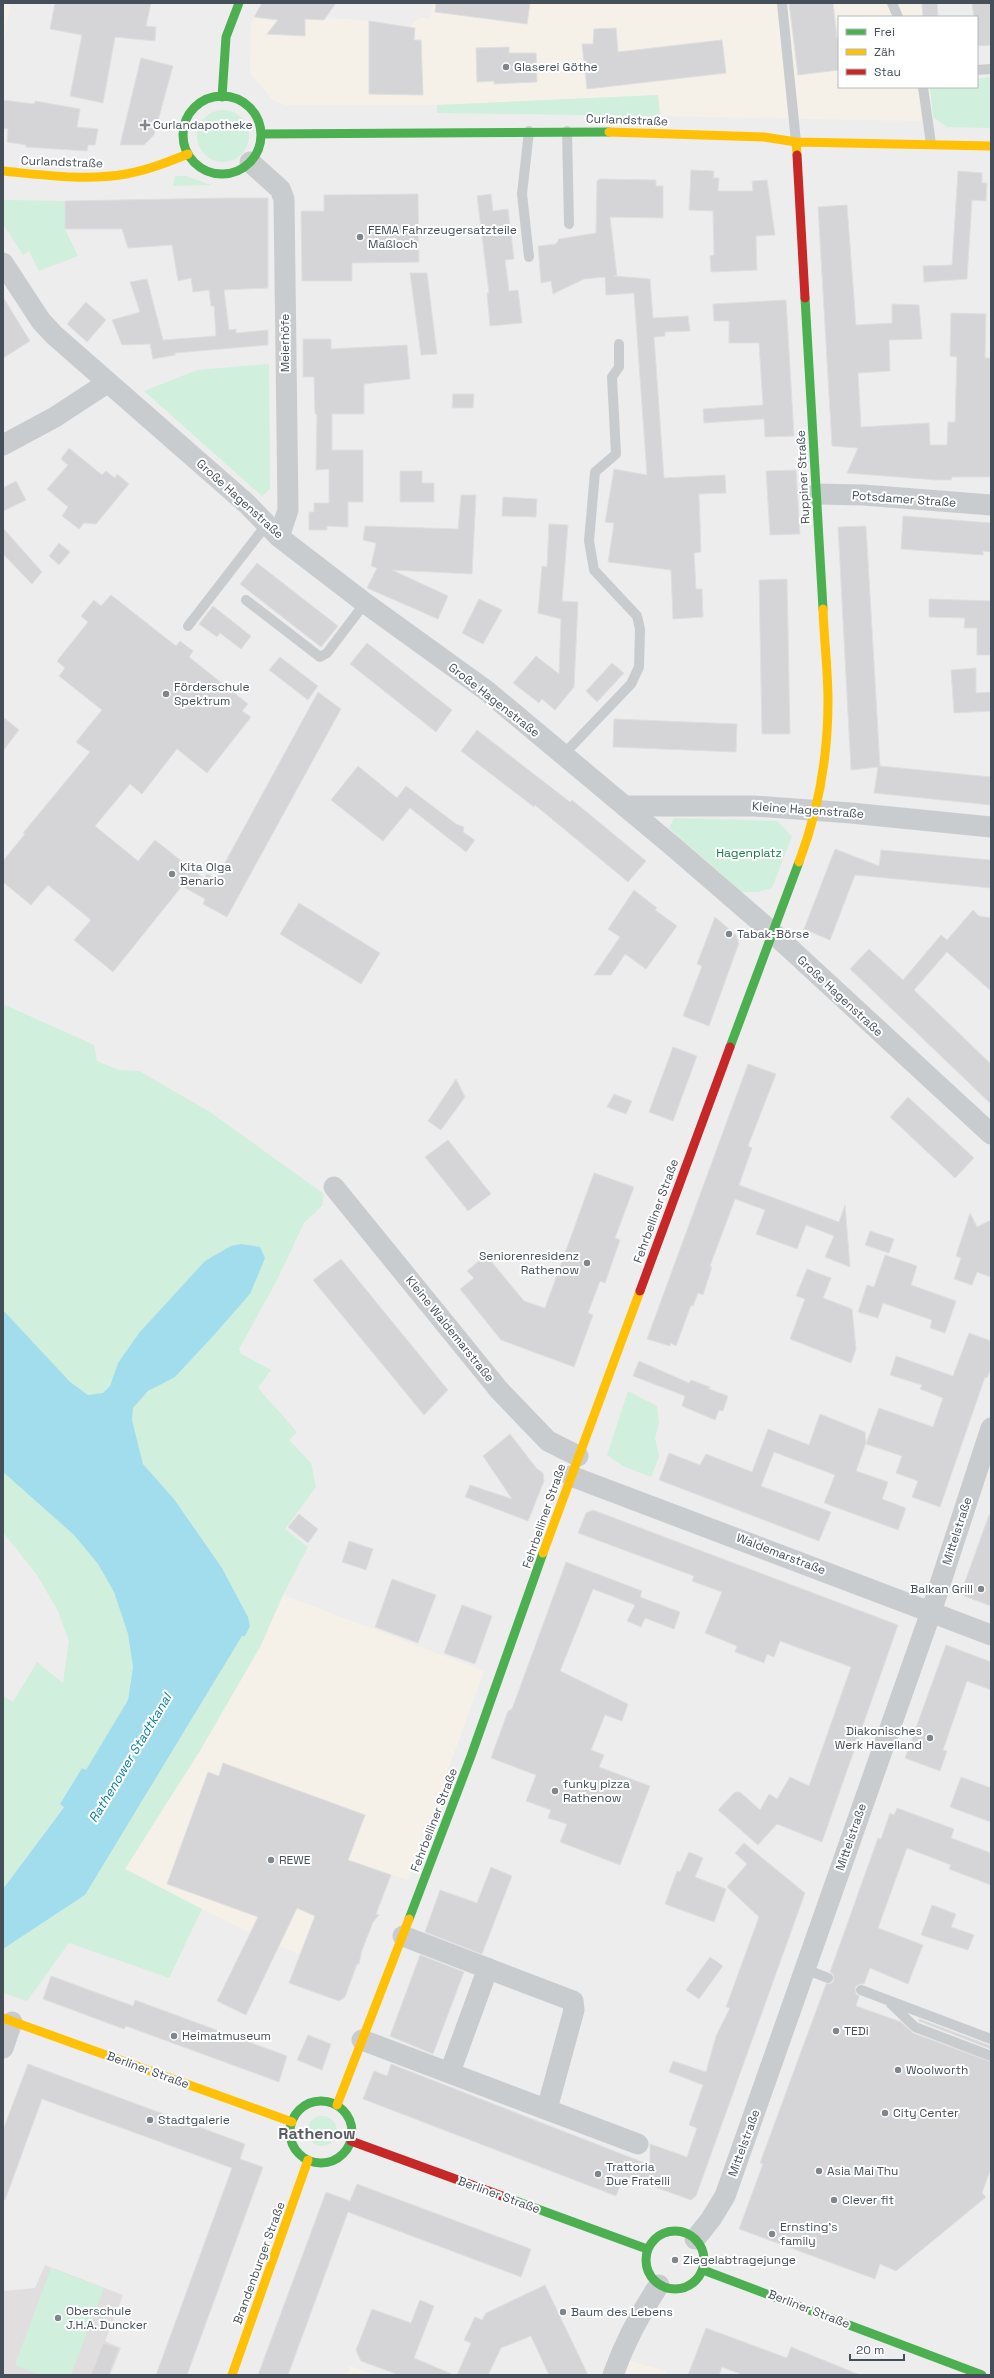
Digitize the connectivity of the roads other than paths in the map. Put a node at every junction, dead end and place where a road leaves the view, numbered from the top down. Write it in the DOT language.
graph roads {
  1 [pos="238,3"];
  2 [pos="782,3"];
  3 [pos="892,3"];
  4 [pos="898,16"];
  5 [pos="991,69"];
  6 [pos="978,70"];
  7 [pos="923,88"];
  8 [pos="222,96"];
  9 [pos="529,131"];
  10 [pos="567,131"];
  11 [pos="261,134"];
  12 [pos="796,142"];
  13 [pos="931,144"];
  14 [pos="991,146"];
  15 [pos="188,154"];
  16 [pos="250,162"];
  17 [pos="3,171"];
  18 [pos="569,224"];
  19 [pos="529,258"];
  20 [pos="3,263"];
  21 [pos="619,344"];
  22 [pos="107,383"];
  23 [pos="3,445"];
  24 [pos="816,494"];
  25 [pos="991,505"];
  26 [pos="273,530"];
  27 [pos="246,600"];
  28 [pos="365,603"];
  29 [pos="188,626"];
  30 [pos="563,754"];
  31 [pos="625,806"];
  32 [pos="816,811"];
  33 [pos="991,827"];
  34 [pos="773,933"];
  35 [pos="991,1134"];
  36 [pos="334,1187"];
  37 [pos="991,1428"];
  38 [pos="578,1456"];
  39 [pos="571,1476"];
  40 [pos="931,1612"];
  41 [pos="991,1635"];
  42 [pos="403,1936"];
  43 [pos="488,1968"];
  44 [pos="805,1970"];
  45 [pos="828,1978"];
  46 [pos="861,1990"];
  47 [pos="886,2000"];
  48 [pos="8,2020"];
  49 [pos="991,2039"];
  50 [pos="362,2040"];
  51 [pos="3,2048"];
  52 [pos="991,2056"];
  53 [pos="450,2072"];
  54 [pos="337,2105"];
  55 [pos="547,2109"];
  56 [pos="292,2122"];
  57 [pos="351,2141"];
  58 [pos="638,2144"];
  59 [pos="308,2160"];
  60 [pos="695,2239"];
  61 [pos="647,2249"];
  62 [pos="703,2270"];
  63 [pos="658,2285"];
  64 [pos="232,2375"];
  65 [pos="613,2375"];
  66 [pos="982,2375"];
  1 -- 8 [label="main road"];
  2 -- 12 [label="lane"];
  3 -- 4 [label="lane"];
  5 -- 6 [label="lane"];
  7 -- 13 [label="lane"];
  8 -- 11 [label="main road"];
  8 -- 15 [label="main road"];
  9 -- 10 [label="main road, Curlandstraße"];
  9 -- 11 [label="main road, Curlandstraße"];
  9 -- 19 [label="lane"];
  10 -- 12 [label="main road, Curlandstraße"];
  10 -- 18 [label="lane"];
  11 -- 16 [label="main road"];
  12 -- 13 [label="main road, Curlandstraße"];
  12 -- 24 [label="main road, Ruppiner Straße"];
  13 -- 14 [label="main road, Curlandstraße"];
  15 -- 16 [label="main road"];
  15 -- 17 [label="main road, Curlandstraße"];
  16 -- 26 [label="street, Meierhöfe"];
  20 -- 22 [label="street, Große Hagenstraße"];
  21 -- 30 [label="lane"];
  22 -- 23 [label="street"];
  22 -- 26 [label="street, Große Hagenstraße"];
  24 -- 25 [label="street, Potsdamer Straße"];
  24 -- 32 [label="main road, Ruppiner Straße"];
  26 -- 28 [label="street, Große Hagenstraße"];
  26 -- 29 [label="lane"];
  27 -- 28 [label="lane"];
  28 -- 30 [label="street, Große Hagenstraße"];
  30 -- 31 [label="street, Große Hagenstraße"];
  31 -- 32 [label="street, Kleine Hagenstraße"];
  31 -- 34 [label="street, Große Hagenstraße"];
  32 -- 33 [label="street, Kleine Hagenstraße"];
  32 -- 34 [label="main road"];
  34 -- 35 [label="street, Große Hagenstraße"];
  34 -- 38 [label="main road, Fehrbelliner Straße"];
  36 -- 38 [label="street, Kleine Waldemarstraße"];
  37 -- 40 [label="street, Mittelstraße"];
  38 -- 39 [label="main road, Fehrbelliner Straße"];
  39 -- 40 [label="street, Waldemarstraße"];
  39 -- 42 [label="main road, Fehrbelliner Straße"];
  40 -- 41 [label="street, Waldemarstraße"];
  40 -- 44 [label="street, Mittelstraße"];
  42 -- 43 [label="street"];
  42 -- 50 [label="main road, Fehrbelliner Straße"];
  43 -- 53 [label="street"];
  43 -- 55 [label="street"];
  44 -- 45 [label="lane"];
  44 -- 60 [label="street, Mittelstraße"];
  46 -- 47 [label="lane"];
  47 -- 49 [label="lane"];
  47 -- 52 [label="lane"];
  48 -- 51 [label="street"];
  48 -- 56 [label="main road, Berliner Straße"];
  50 -- 53 [label="street"];
  50 -- 54 [label="main road, Fehrbelliner Straße"];
  53 -- 55 [label="street"];
  54 -- 56 [label="main road"];
  54 -- 57 [label="main road"];
  55 -- 58 [label="street"];
  56 -- 59 [label="main road"];
  57 -- 59 [label="main road"];
  57 -- 61 [label="main road, Berliner Straße"];
  59 -- 64 [label="main road, Brandenburger Straße"];
  60 -- 61 [label="main road"];
  60 -- 62 [label="main road"];
  61 -- 63 [label="main road"];
  62 -- 63 [label="main road"];
  62 -- 66 [label="main road, Berliner Straße"];
  63 -- 65 [label="street"];
}
